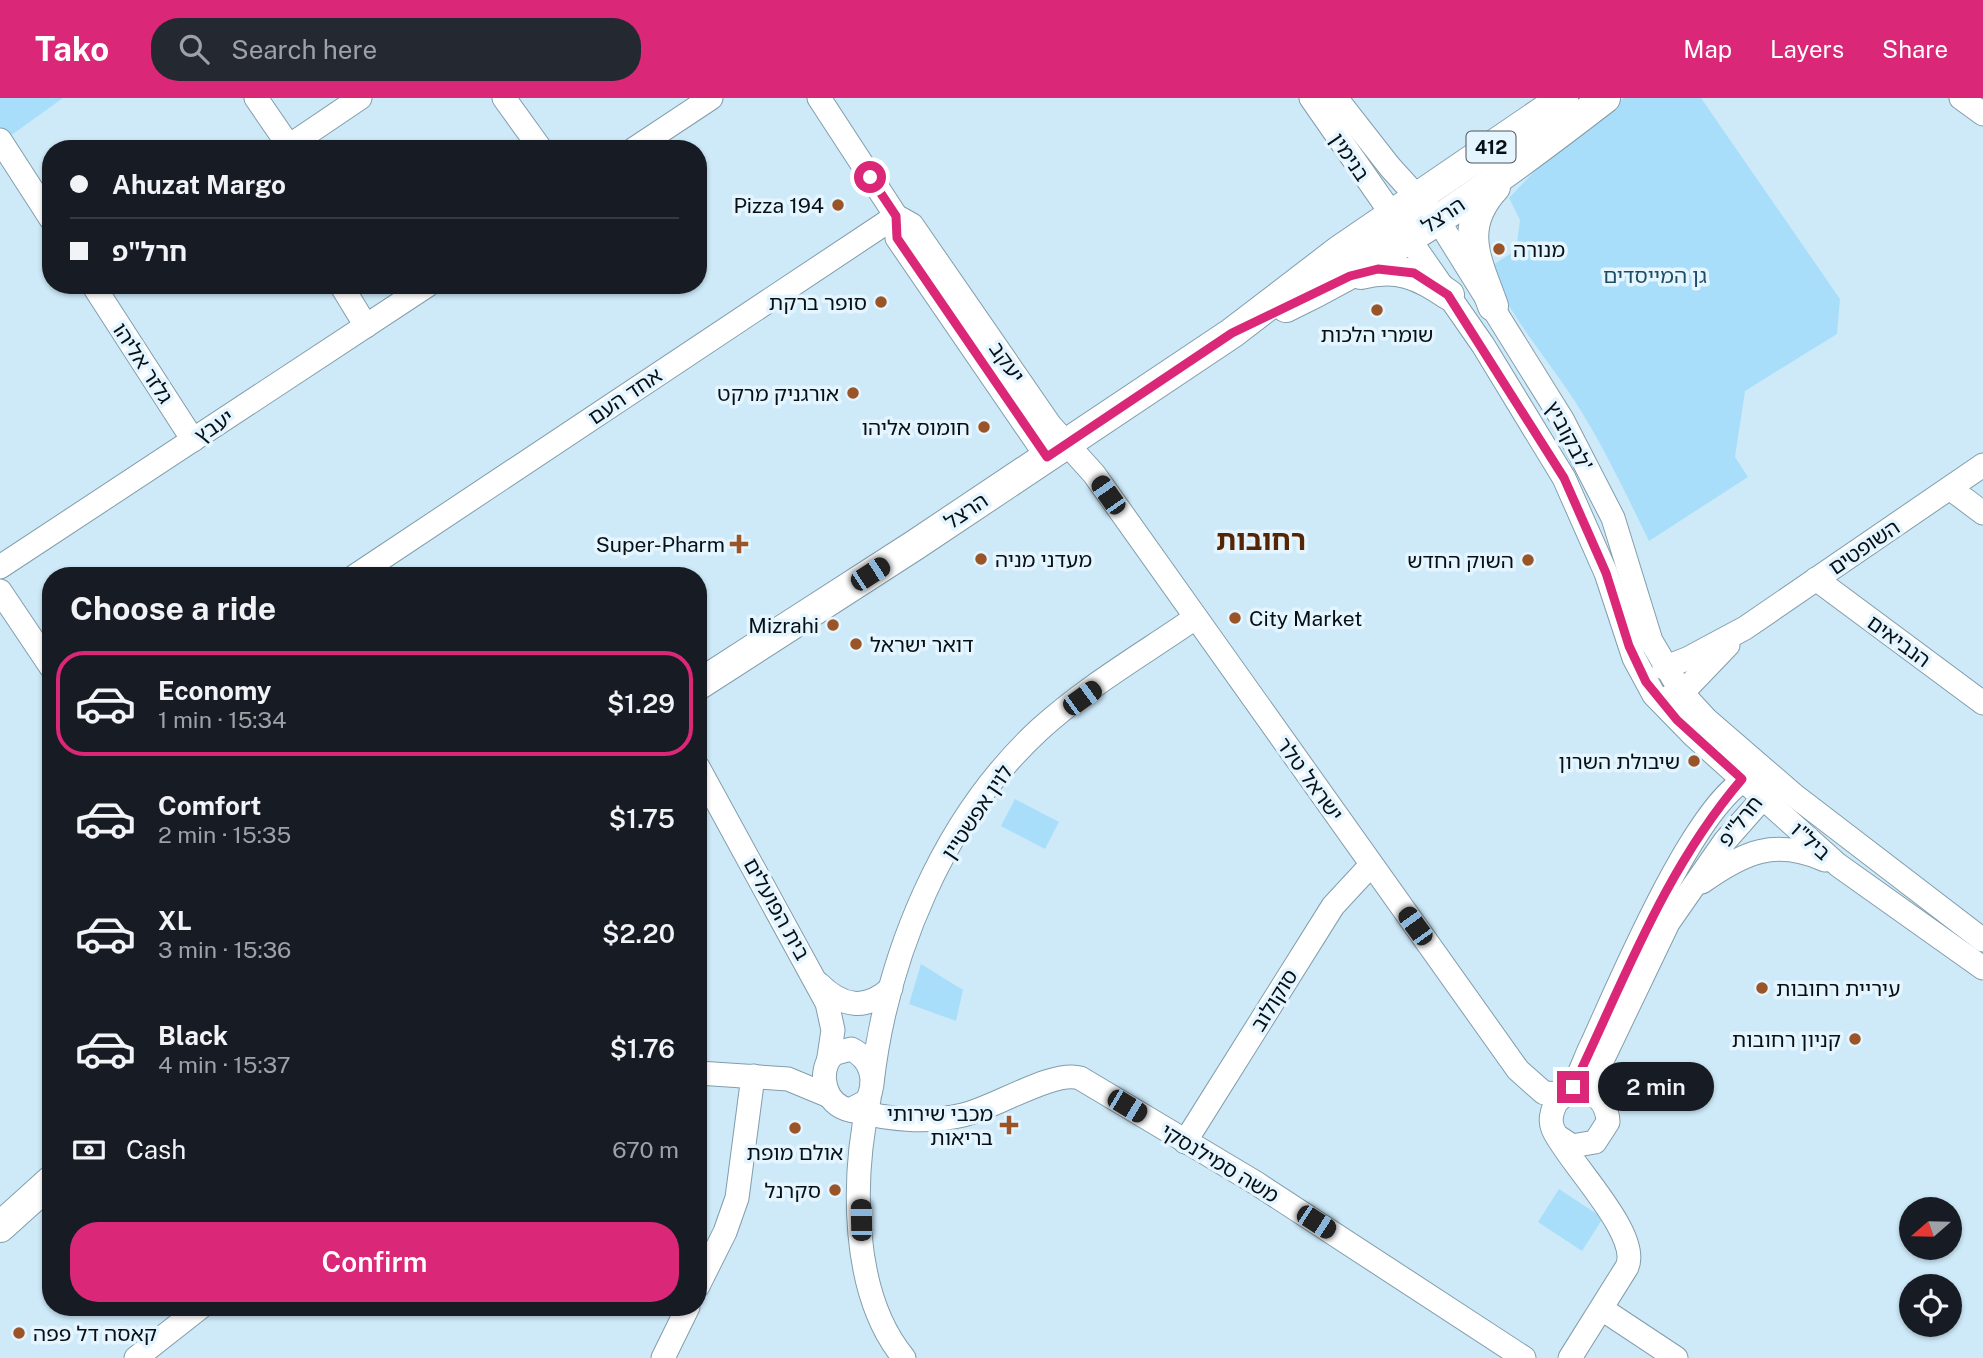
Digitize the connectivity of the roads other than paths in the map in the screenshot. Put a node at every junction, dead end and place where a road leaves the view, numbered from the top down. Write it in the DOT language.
graph roads {
  1 [pos="256,98"];
  2 [pos="360,98"];
  3 [pos="503,98"];
  4 [pos="711,98"];
  5 [pos="819,98"];
  6 [pos="1311,98"];
  7 [pos="1336,98"];
  8 [pos="1563,98"];
  9 [pos="1605,98"];
  10 [pos="1961,98"];
  11 [pos="1983,114"];
  12 [pos="0,140"];
  13 [pos="285,140"];
  14 [pos="300,140"];
  15 [pos="534,140"];
  16 [pos="648,140"];
  17 [pos="1526,157"];
  18 [pos="1419,196"];
  19 [pos="42,205"];
  20 [pos="896,216"];
  21 [pos="1438,220"];
  22 [pos="1400,227"];
  23 [pos="1350,276"];
  24 [pos="99,294"];
  25 [pos="346,294"];
  26 [pos="414,294"];
  27 [pos="1448,295"];
  28 [pos="1493,306"];
  29 [pos="366,326"];
  30 [pos="1232,333"];
  31 [pos="193,440"];
  32 [pos="1056,451"];
  33 [pos="1983,465"];
  34 [pos="1951,489"];
  35 [pos="1983,513"];
  36 [pos="0,567"];
  37 [pos="369,567"];
  38 [pos="1816,579"];
  39 [pos="0,591"];
  40 [pos="1195,618"];
  41 [pos="1745,628"];
  42 [pos="42,654"];
  43 [pos="1664,668"];
  44 [pos="707,679"];
  45 [pos="1682,693"];
  46 [pos="1654,695"];
  47 [pos="1983,703"];
  48 [pos="1768,773"];
  49 [pos="1742,779"];
  50 [pos="707,783"];
  51 [pos="1763,798"];
  52 [pos="1371,865"];
  53 [pos="1838,865"];
  54 [pos="1681,902"];
  55 [pos="1983,940"];
  56 [pos="1983,968"];
  57 [pos="817,982"];
  58 [pos="891,988"];
  59 [pos="828,1059"];
  60 [pos="707,1073"];
  61 [pos="754,1076"];
  62 [pos="789,1079"];
  63 [pos="1567,1093"];
  64 [pos="1600,1099"];
  65 [pos="854,1100"];
  66 [pos="1557,1136"];
  67 [pos="1601,1137"];
  68 [pos="1185,1142"];
  69 [pos="42,1165"];
  70 [pos="42,1189"];
  71 [pos="1599,1194"];
  72 [pos="0,1201"];
  73 [pos="0,1227"];
  74 [pos="707,1268"];
  75 [pos="1602,1309"];
  76 [pos="187,1316"];
  77 [pos="684,1316"];
  78 [pos="136,1358"];
  79 [pos="663,1358"];
  80 [pos="904,1358"];
  81 [pos="1524,1358"];
  82 [pos="1570,1358"];
  83 [pos="1676,1358"];
  1 -- 13 [label="street"];
  2 -- 14 [label="street"];
  3 -- 15 [label="street"];
  4 -- 16 [label="street"];
  5 -- 20 [label="street, יעקב"];
  6 -- 22 [label="street, בנימין"];
  7 -- 18 [label="street, בנימין"];
  8 -- 18 [label="main road, הרצל / 412"];
  9 -- 17 [label="main road, הרצל / 412"];
  10 -- 11 [label="street"];
  12 -- 19 [label="street"];
  17 -- 21 [label="main road, הרצל / 412"];
  17 -- 28 [label="main road"];
  18 -- 21 [label="street, לבקוביץ'"];
  18 -- 22 [label="main road, הרצל / 412"];
  20 -- 32 [label="street, יעקב"];
  20 -- 37 [label="street, אחד העם"];
  21 -- 22 [label="main road, הרצל / 412"];
  21 -- 28 [label="street, לבקוביץ'"];
  22 -- 23 [label="main road, הרצל / 412"];
  22 -- 27 [label="street, לבקוביץ'"];
  22 -- 30 [label="main road, הרצל / 412"];
  23 -- 27 [label="main road"];
  23 -- 30 [label="main road, הרצל / 412"];
  24 -- 31 [label="street, גלזר אליהו"];
  25 -- 29 [label="street"];
  26 -- 29 [label="street, יעבץ"];
  27 -- 46 [label="street, לבקוביץ'"];
  28 -- 43 [label="street, לבקוביץ'"];
  29 -- 31 [label="street, יעבץ"];
  30 -- 32 [label="main road, הרצל / 412"];
  31 -- 36 [label="street, יעבץ"];
  32 -- 40 [label="street, ישראל טלר"];
  32 -- 44 [label="main road, הרצל / 412"];
  33 -- 34 [label="street, השופטים"];
  34 -- 35 [label="street"];
  34 -- 38 [label="street, השופטים"];
  38 -- 41 [label="street, השופטים"];
  38 -- 47 [label="street, הנביאים"];
  39 -- 42 [label="street"];
  40 -- 52 [label="street, ישראל טלר"];
  40 -- 58 [label="street, לוין אפשטיין"];
  41 -- 43 [label="street, השופטים"];
  41 -- 45 [label="street, השופטים"];
  43 -- 45 [label="street, לבקוביץ'"];
  45 -- 46 [label="street"];
  45 -- 48 [label="street, ביל\"ו"];
  46 -- 49 [label="street, ביל\"ו"];
  48 -- 49 [label="street, חרל\"פ"];
  48 -- 51 [label="street, חרל\"פ"];
  48 -- 55 [label="street, ביל\"ו"];
  49 -- 51 [label="street, ביל\"ו"];
  49 -- 63 [label="street, חרל\"פ"];
  50 -- 57 [label="street, בית הפועלים"];
  51 -- 53 [label="street, ביל\"ו"];
  51 -- 54 [label="street, חרל\"פ"];
  52 -- 63 [label="street, ישראל טלר"];
  52 -- 68 [label="street, סוקולוב"];
  53 -- 54 [label="street"];
  53 -- 56 [label="street, ביל\"ו"];
  54 -- 64 [label="street, חרל\"פ"];
  57 -- 58 [label="street"];
  57 -- 59 [label="street, בית הפועלים"];
  58 -- 65 [label="street, לוין אפשטיין"];
  59 -- 62 [label="street"];
  59 -- 65 [label="street, בית הפועלים"];
  59 -- 65 [label="street"];
  60 -- 61 [label="street"];
  61 -- 62 [label="street"];
  61 -- 74 [label="street"];
  62 -- 65 [label="street, משה סמילנסקי"];
  63 -- 64 [label="street"];
  63 -- 66 [label="street"];
  64 -- 67 [label="street"];
  65 -- 68 [label="street, משה סמילנסקי"];
  65 -- 80 [label="street, לוין אפשטיין"];
  66 -- 67 [label="street"];
  66 -- 71 [label="street"];
  67 -- 71 [label="street"];
  68 -- 81 [label="street, משה סמילנסקי"];
  69 -- 72 [label="main road"];
  70 -- 73 [label="main road"];
  71 -- 75 [label="street"];
  75 -- 82 [label="street"];
  75 -- 83 [label="street"];
  76 -- 78 [label="street"];
  77 -- 79 [label="street"];
}
